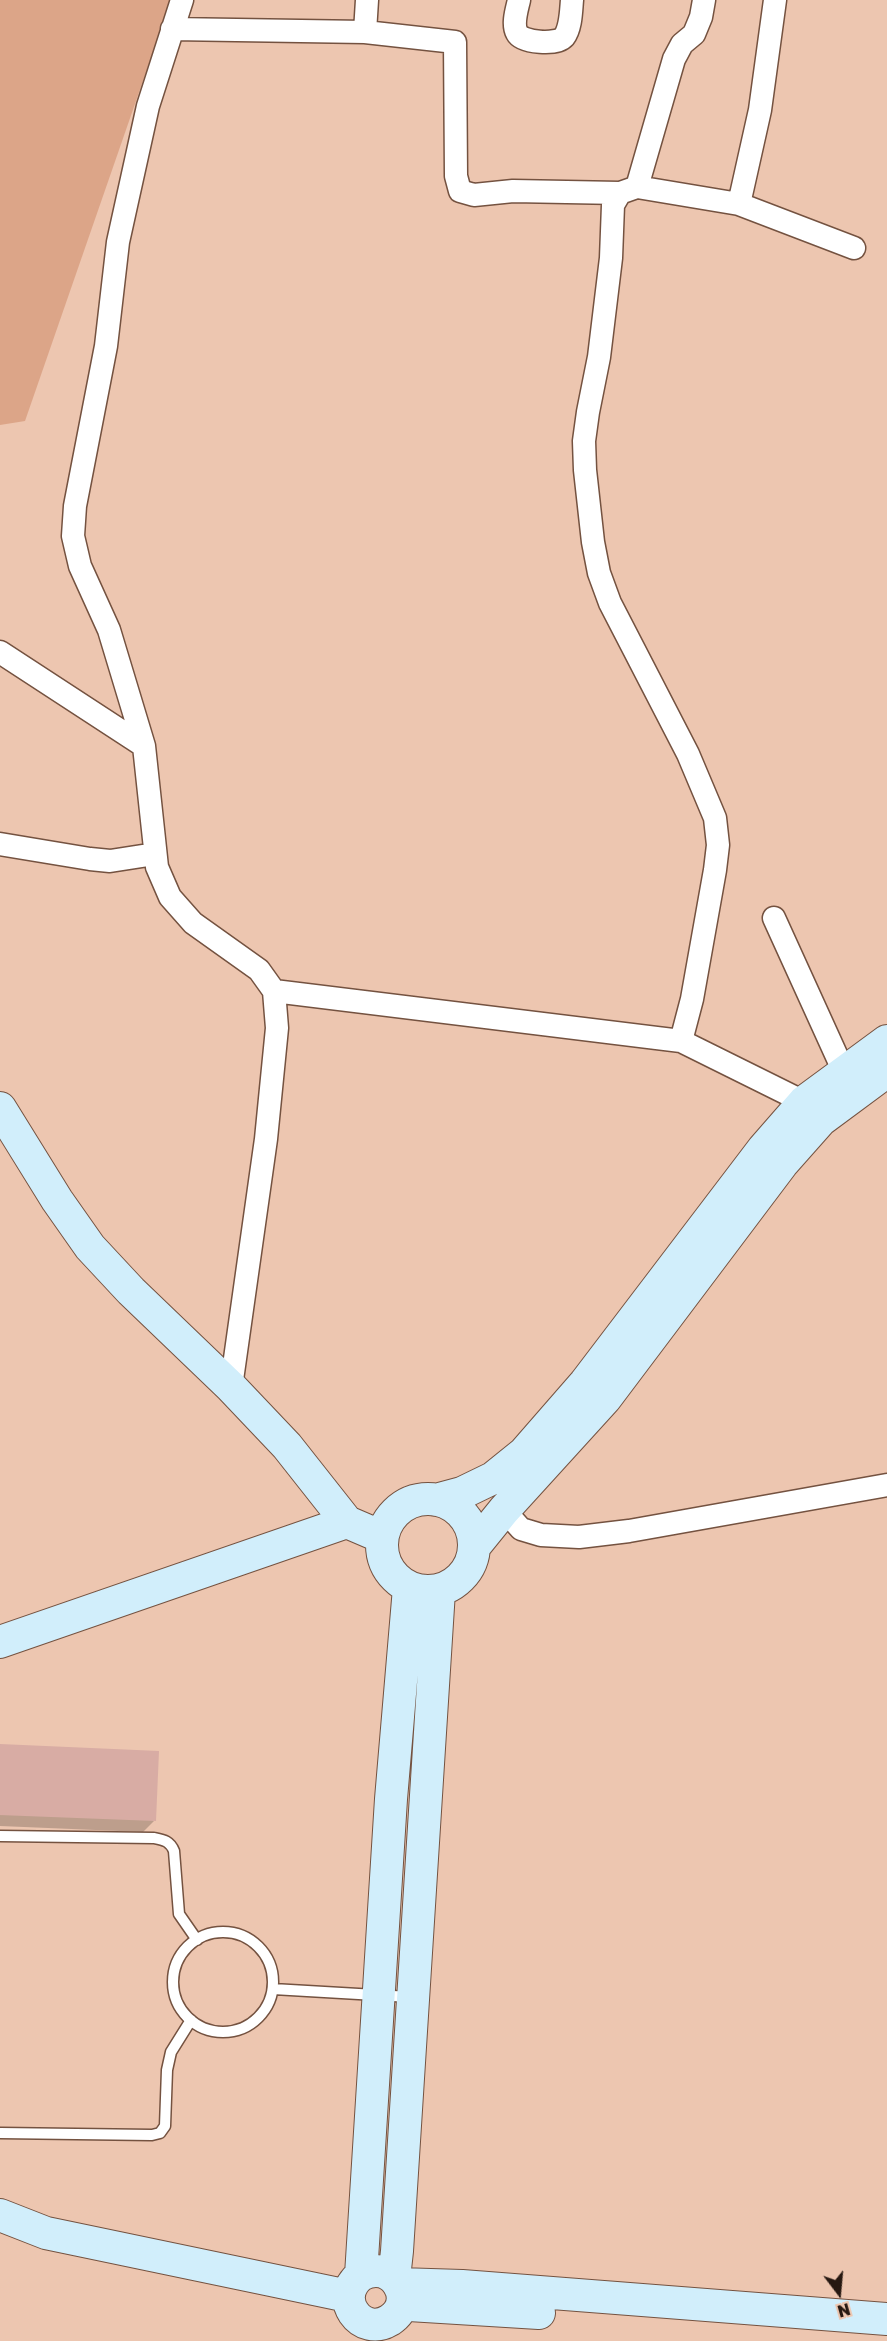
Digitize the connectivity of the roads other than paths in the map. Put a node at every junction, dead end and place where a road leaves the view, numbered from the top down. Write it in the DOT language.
graph roads {
  1 [pos="182,0"];
  2 [pos="367,0"];
  3 [pos="519,0"];
  4 [pos="572,0"];
  5 [pos="704,0"];
  6 [pos="775,0"];
  7 [pos="172,30"];
  8 [pos="365,33"];
  9 [pos="628,190"];
  10 [pos="740,204"];
  11 [pos="854,248"];
  12 [pos="0,652"];
  13 [pos="144,746"];
  14 [pos="0,844"];
  15 [pos="155,854"];
  16 [pos="774,918"];
  17 [pos="273,991"];
  18 [pos="681,1041"];
  19 [pos="887,1041"];
  20 [pos="887,1071"];
  21 [pos="844,1072"];
  22 [pos="0,1108"];
  23 [pos="812,1111"];
  24 [pos="231,1387"];
  25 [pos="887,1485"];
  26 [pos="436,1500"];
  27 [pos="504,1510"];
  28 [pos="347,1522"];
  29 [pos="382,1538"];
  30 [pos="474,1547"];
  31 [pos="424,1589"];
  32 [pos="0,1641"];
  33 [pos="0,1836"];
  34 [pos="197,1940"];
  35 [pos="273,1989"];
  36 [pos="379,1995"];
  37 [pos="413,1998"];
  38 [pos="191,2020"];
  39 [pos="0,2133"];
  40 [pos="0,2215"];
  41 [pos="397,2305"];
  42 [pos="354,2307"];
  43 [pos="887,2319"];
  44 [pos="887,2337"];
  1 -- 7 [label="street"];
  2 -- 8 [label="street"];
  3 -- 4 [label="street"];
  5 -- 9 [label="street"];
  6 -- 10 [label="street"];
  7 -- 8 [label="street"];
  7 -- 13 [label="street"];
  8 -- 9 [label="street"];
  9 -- 10 [label="street"];
  9 -- 18 [label="street"];
  10 -- 11 [label="street"];
  12 -- 13 [label="street"];
  13 -- 15 [label="street"];
  14 -- 15 [label="street"];
  15 -- 17 [label="street"];
  16 -- 21 [label="street"];
  17 -- 18 [label="street"];
  17 -- 24 [label="street"];
  18 -- 23 [label="street"];
  19 -- 21 [label="main road"];
  20 -- 23 [label="main road"];
  21 -- 23 [label="main road"];
  22 -- 24 [label="main road"];
  23 -- 26 [label="main road"];
  23 -- 27 [label="main road"];
  24 -- 28 [label="main road"];
  25 -- 27 [label="street"];
  26 -- 29 [label="main road"];
  26 -- 30 [label="main road"];
  27 -- 30 [label="main road"];
  28 -- 29 [label="main road"];
  28 -- 32 [label="main road"];
  29 -- 31 [label="main road"];
  30 -- 31 [label="main road"];
  31 -- 36 [label="main road"];
  31 -- 37 [label="main road"];
  33 -- 34 [label="lane"];
  34 -- 35 [label="lane"];
  34 -- 38 [label="lane"];
  35 -- 36 [label="lane"];
  35 -- 38 [label="lane"];
  36 -- 37 [label="lane"];
  36 -- 42 [label="main road"];
  37 -- 41 [label="main road"];
  38 -- 39 [label="lane"];
  40 -- 42 [label="main road"];
  41 -- 42 [label="main road"];
  41 -- 42 [label="main road"];
  41 -- 43 [label="main road"];
  41 -- 44 [label="main road"];
}
